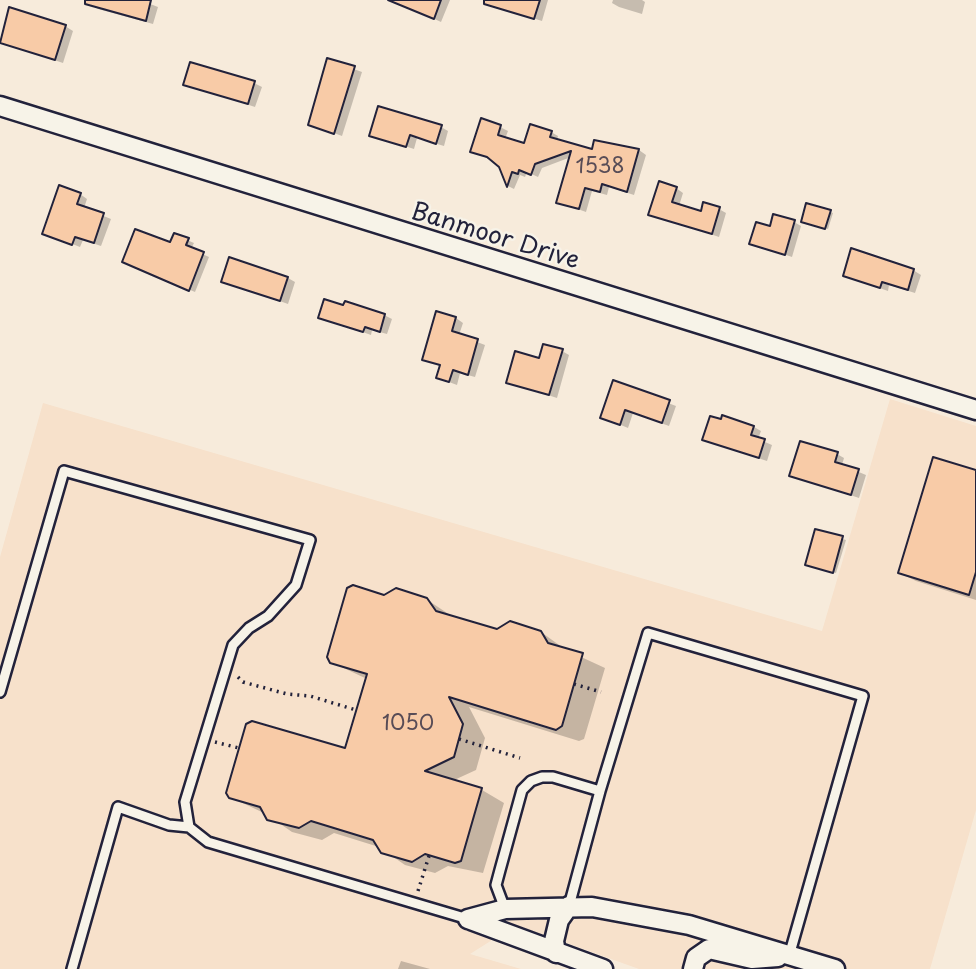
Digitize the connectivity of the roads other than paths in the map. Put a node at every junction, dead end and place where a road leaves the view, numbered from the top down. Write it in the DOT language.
graph roads {
  1 [pos="0,106"];
  2 [pos="976,410"];
  3 [pos="0,692"];
  4 [pos="600,791"];
  5 [pos="189,827"];
  6 [pos="569,906"];
  7 [pos="505,909"];
  8 [pos="468,919"];
  9 [pos="556,953"];
  10 [pos="789,956"];
  11 [pos="72,969"];
  12 [pos="603,969"];
  13 [pos="693,969"];
  14 [pos="835,969"];
  1 -- 2 [label="street, Banmoor Drive"];
  3 -- 5 [label="lane"];
  4 -- 6 [label="lane"];
  4 -- 7 [label="lane"];
  4 -- 10 [label="lane"];
  5 -- 8 [label="lane"];
  5 -- 11 [label="lane"];
  6 -- 7 [label="street"];
  6 -- 9 [label="street"];
  6 -- 10 [label="street"];
  7 -- 8 [label="street"];
  8 -- 9 [label="street"];
  9 -- 12 [label="street"];
  10 -- 13 [label="street"];
  10 -- 14 [label="street"];
}
